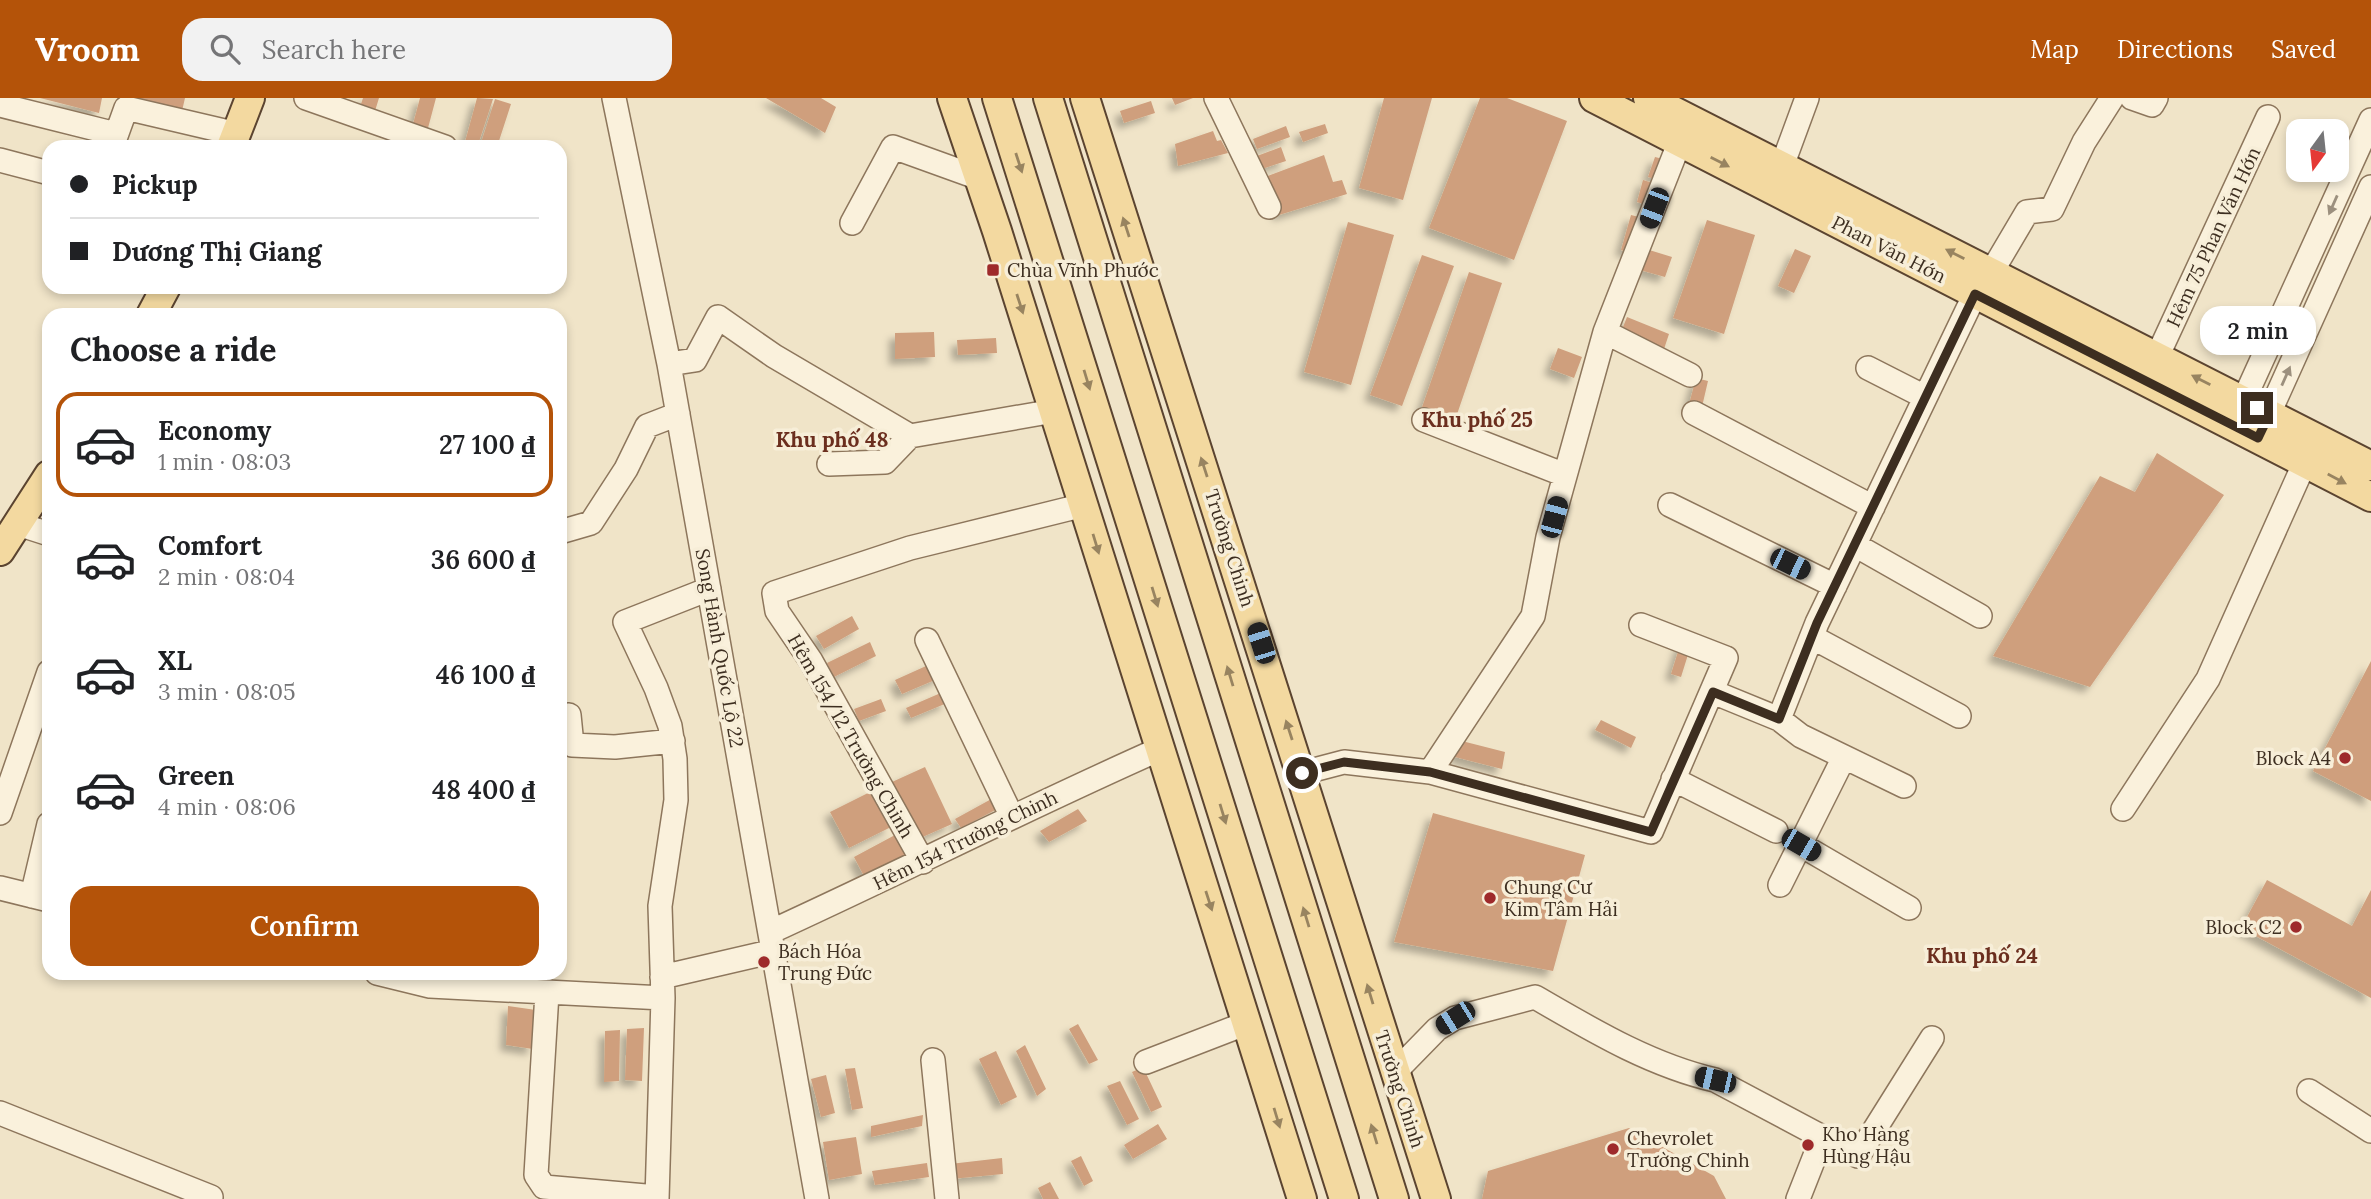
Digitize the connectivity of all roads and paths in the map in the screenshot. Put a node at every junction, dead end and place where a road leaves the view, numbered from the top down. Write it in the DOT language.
graph roads {
  1 [pos="250,98"];
  2 [pos="306,98"];
  3 [pos="614,98"];
  4 [pos="952,98"];
  5 [pos="997,98"];
  6 [pos="1048,98"];
  7 [pos="1085,98"];
  8 [pos="1216,98"];
  9 [pos="1594,98"];
  10 [pos="1807,98"];
  11 [pos="2112,98"];
  12 [pos="2132,98"];
  13 [pos="2157,98"];
  14 [pos="1656,100"];
  15 [pos="0,105"];
  16 [pos="2269,117"];
  17 [pos="2371,120"];
  18 [pos="114,140"];
  19 [pos="234,140"];
  20 [pos="425,140"];
  21 [pos="1680,141"];
  22 [pos="0,160"];
  23 [pos="1782,166"];
  24 [pos="42,171"];
  25 [pos="979,178"];
  26 [pos="2371,187"];
  27 [pos="1269,207"];
  28 [pos="852,223"];
  29 [pos="1983,283"];
  30 [pos="1605,332"];
  31 [pos="2157,357"];
  32 [pos="669,364"];
  33 [pos="1868,368"];
  34 [pos="1690,374"];
  35 [pos="1925,397"];
  36 [pos="1054,411"];
  37 [pos="1694,413"];
  38 [pos="2238,413"];
  39 [pos="678,414"];
  40 [pos="1424,420"];
  41 [pos="2264,426"];
  42 [pos="910,436"];
  43 [pos="2305,462"];
  44 [pos="829,464"];
  45 [pos="2371,466"];
  46 [pos="1565,475"];
  47 [pos="42,486"];
  48 [pos="2371,497"];
  49 [pos="1084,505"];
  50 [pos="1670,505"];
  51 [pos="1873,507"];
  52 [pos="18,524"];
  53 [pos="567,529"];
  54 [pos="42,532"];
  55 [pos="1855,545"];
  56 [pos="0,551"];
  57 [pos="1835,586"];
  58 [pos="709,590"];
  59 [pos="1980,616"];
  60 [pos="1641,625"];
  61 [pos="1812,637"];
  62 [pos="927,640"];
  63 [pos="1713,692"];
  64 [pos="42,715"];
  65 [pos="569,715"];
  66 [pos="1959,716"];
  67 [pos="1779,719"];
  68 [pos="673,741"];
  69 [pos="1160,749"];
  70 [pos="1844,757"];
  71 [pos="1430,772"];
  72 [pos="1302,773"];
  73 [pos="1674,779"];
  74 [pos="1904,786"];
  75 [pos="2123,809"];
  76 [pos="0,813"];
  77 [pos="1012,817"];
  78 [pos="1776,831"];
  79 [pos="1801,845"];
  80 [pos="923,862"];
  81 [pos="1780,885"];
  82 [pos="0,888"];
  83 [pos="40,898"];
  84 [pos="1909,908"];
  85 [pos="772,941"];
  86 [pos="406,980"];
  87 [pos="663,987"];
  88 [pos="547,993"];
  89 [pos="1247,1023"];
  90 [pos="1932,1038"];
  91 [pos="933,1060"];
  92 [pos="1146,1062"];
  93 [pos="1394,1073"];
  94 [pos="2309,1091"];
  95 [pos="0,1113"];
  96 [pos="2371,1131"];
  97 [pos="1822,1138"];
  98 [pos="211,1197"];
  99 [pos="657,1198"];
  100 [pos="817,1199"];
  101 [pos="947,1199"];
  102 [pos="1303,1199"];
  103 [pos="1344,1199"];
  104 [pos="1395,1199"];
  105 [pos="1436,1199"];
  106 [pos="1798,1199"];
  1 -- 19 [label="main road"];
  2 -- 20 [label="street"];
  3 -- 32 [label="street, Song Hành Quốc Lộ 22"];
  4 -- 25 [label="main road"];
  5 -- 103 [label="main road, one-way"];
  104 -- 6 [label="main road, Trường Chinh, one-way"];
  72 -- 7 [label="main road, Trường Chinh, one-way"];
  8 -- 27 [label="street"];
  9 -- 21 [label="main road, Phan Văn Hớn"];
  10 -- 23 [label="street"];
  11 -- 29 [label="street"];
  12 -- 13 [label="street"];
  14 -- 23 [label="main road, Phan Văn Hớn"];
  15 -- 18 [label="street"];
  16 -- 31 [label="street, Hẻm 75 Phan Văn Hớn"];
  17 -- 38 [label="street, one-way"];
  18 -- 19 [label="street"];
  21 -- 29 [label="main road, Phan Văn Hớn, one-way"];
  21 -- 30 [label="street"];
  22 -- 24 [label="street"];
  29 -- 23 [label="main road, Phan Văn Hớn, one-way"];
  25 -- 28 [label="street"];
  25 -- 36 [label="main road, one-way"];
  41 -- 26 [label="street, one-way"];
  29 -- 31 [label="main road, Phan Văn Hớn"];
  29 -- 35 [label="street"];
  29 -- 38 [label="main road, Phan Văn Hớn"];
  30 -- 34 [label="street"];
  30 -- 46 [label="street"];
  38 -- 31 [label="main road, Phan Văn Hớn, one-way"];
  32 -- 39 [label="street, Song Hành Quốc Lộ 22"];
  32 -- 42 [label="street"];
  33 -- 35 [label="street"];
  35 -- 51 [label="street"];
  36 -- 42 [label="street"];
  36 -- 49 [label="main road"];
  37 -- 51 [label="street"];
  38 -- 41 [label="main road, Phan Văn Hớn"];
  39 -- 53 [label="street"];
  39 -- 58 [label="street, Song Hành Quốc Lộ 22"];
  40 -- 46 [label="street"];
  41 -- 43 [label="main road, Phan Văn Hớn"];
  41 -- 45 [label="main road, Phan Văn Hớn"];
  42 -- 44 [label="street"];
  43 -- 48 [label="main road, Phan Văn Hớn, one-way"];
  43 -- 75 [label="street"];
  46 -- 71 [label="street"];
  47 -- 52 [label="main road"];
  49 -- 69 [label="main road, one-way"];
  49 -- 80 [label="street, Hẻm 154/12 Trường Chinh"];
  50 -- 57 [label="street"];
  51 -- 55 [label="street"];
  52 -- 54 [label="street"];
  52 -- 56 [label="main road"];
  55 -- 57 [label="street"];
  55 -- 59 [label="street"];
  57 -- 61 [label="street"];
  58 -- 68 [label="street"];
  58 -- 85 [label="street, Song Hành Quốc Lộ 22"];
  60 -- 63 [label="street"];
  61 -- 66 [label="street"];
  61 -- 67 [label="street"];
  62 -- 77 [label="street"];
  63 -- 67 [label="street"];
  63 -- 73 [label="street"];
  64 -- 76 [label="street"];
  65 -- 68 [label="street"];
  67 -- 70 [label="street"];
  68 -- 87 [label="street"];
  69 -- 77 [label="street, Hẻm 154 Trường Chinh"];
  69 -- 89 [label="main road, one-way"];
  70 -- 74 [label="street"];
  70 -- 79 [label="street"];
  71 -- 72 [label="street"];
  71 -- 73 [label="street"];
  93 -- 72 [label="main road, Trường Chinh, one-way"];
  73 -- 78 [label="street"];
  77 -- 80 [label="street, Hẻm 154 Trường Chinh"];
  79 -- 81 [label="street"];
  79 -- 84 [label="street"];
  80 -- 85 [label="street, Hẻm 154 Trường Chinh"];
  82 -- 83 [label="street"];
  85 -- 87 [label="street, Hẻm 154 Trường Chinh"];
  85 -- 100 [label="street, Song Hành Quốc Lộ 22"];
  86 -- 88 [label="street, Hẻm 154 Trường Chinh"];
  87 -- 88 [label="street, Hẻm 154 Trường Chinh"];
  87 -- 99 [label="street"];
  88 -- 99 [label="street"];
  89 -- 92 [label="street"];
  89 -- 102 [label="main road, one-way"];
  90 -- 97 [label="street"];
  91 -- 101 [label="street"];
  93 -- 97 [label="street"];
  93 -- 105 [label="main road, Trường Chinh"];
  94 -- 96 [label="street"];
  95 -- 98 [label="street"];
  97 -- 106 [label="street"];
}
